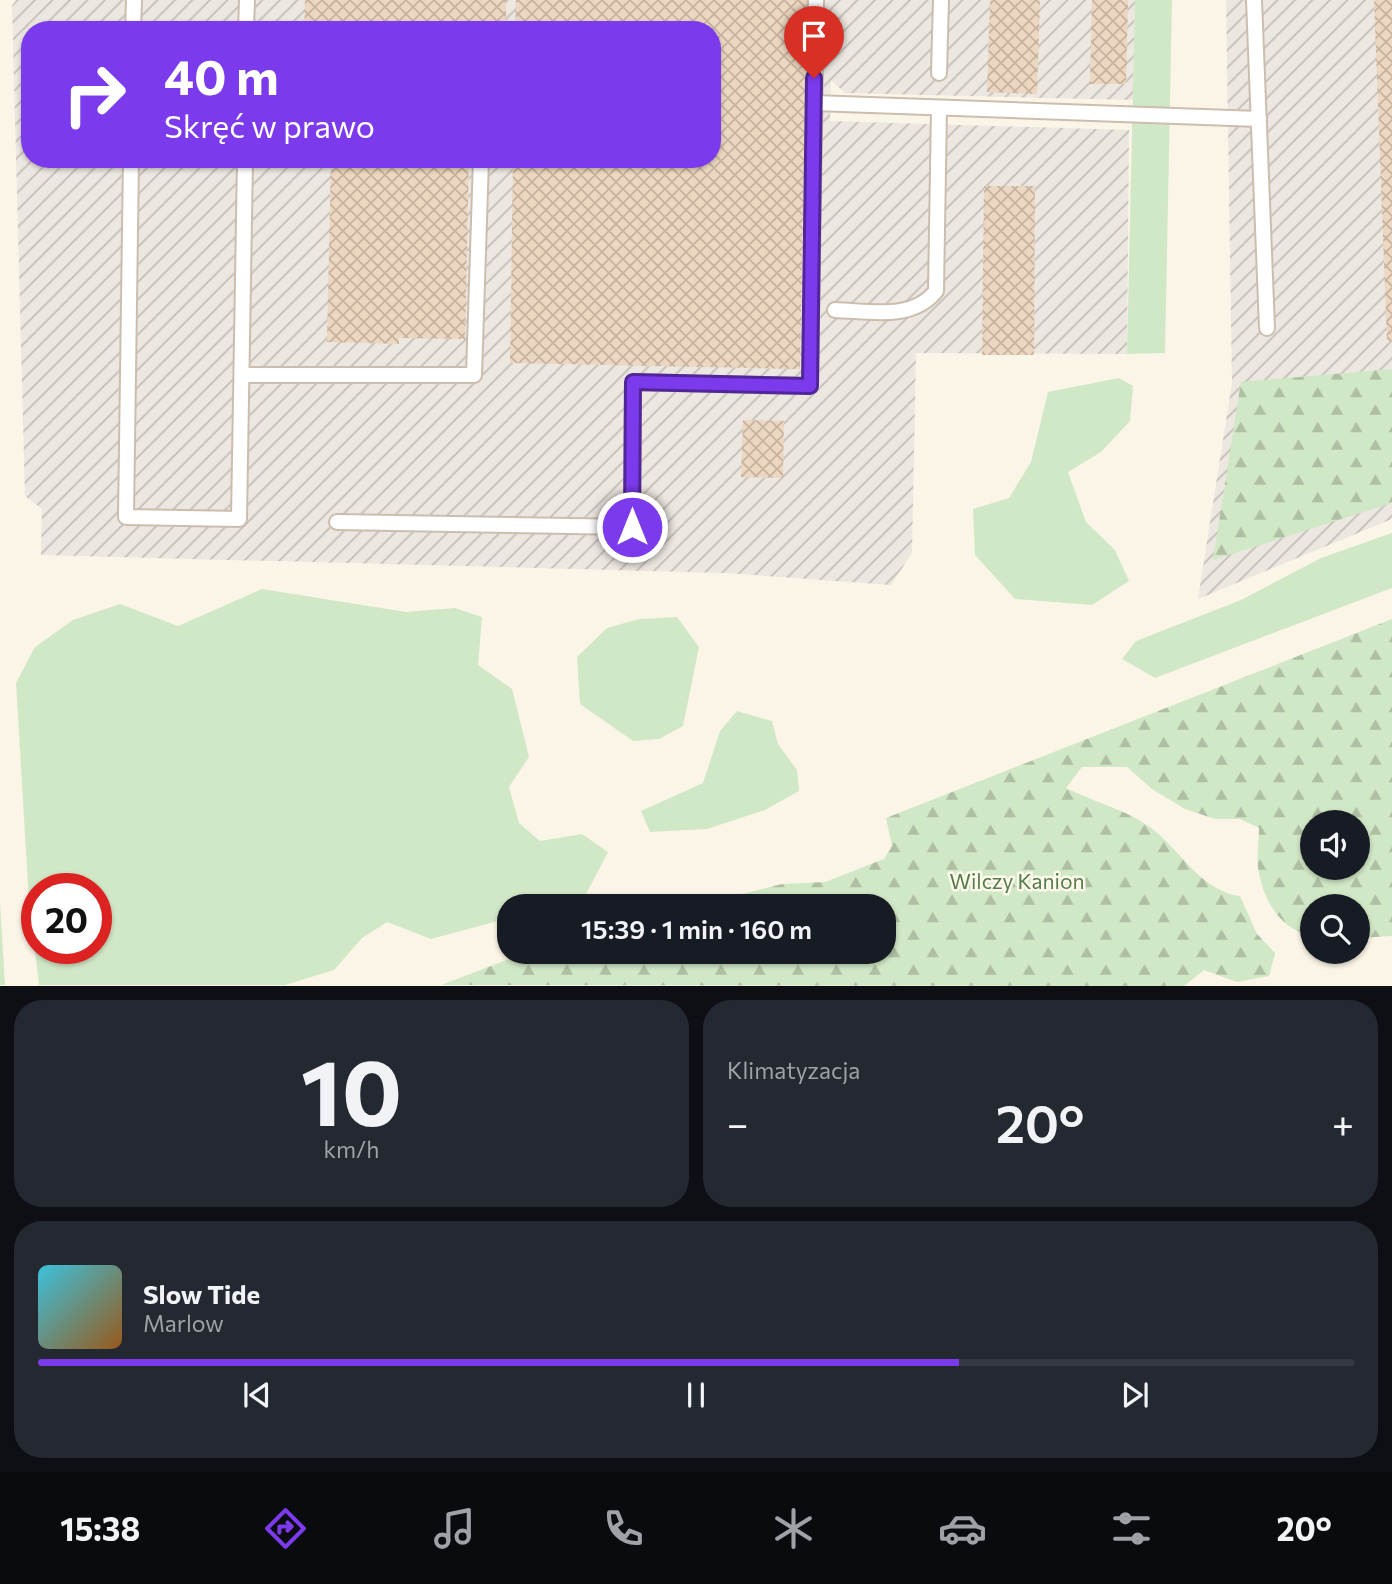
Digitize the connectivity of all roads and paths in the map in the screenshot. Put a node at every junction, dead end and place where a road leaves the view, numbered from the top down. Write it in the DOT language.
graph roads {
  1 [pos="134,0"];
  2 [pos="247,0"];
  3 [pos="816,0"];
  4 [pos="941,0"];
  5 [pos="1254,0"];
  6 [pos="133,21"];
  7 [pos="246,21"];
  8 [pos="940,73"];
  9 [pos="814,103"];
  10 [pos="939,108"];
  11 [pos="1259,119"];
  12 [pos="131,168"];
  13 [pos="245,168"];
  14 [pos="481,168"];
  15 [pos="835,310"];
  16 [pos="1267,328"];
  17 [pos="242,375"];
  18 [pos="337,522"];
  1 -- 6 [label="lane"];
  2 -- 7 [label="lane"];
  3 -- 9 [label="lane"];
  4 -- 8 [label="lane"];
  5 -- 11 [label="lane"];
  9 -- 10 [label="lane"];
  9 -- 18 [label="lane"];
  10 -- 11 [label="lane"];
  10 -- 15 [label="lane"];
  11 -- 16 [label="lane"];
  12 -- 17 [label="lane"];
  13 -- 17 [label="lane"];
  14 -- 17 [label="lane"];
}
